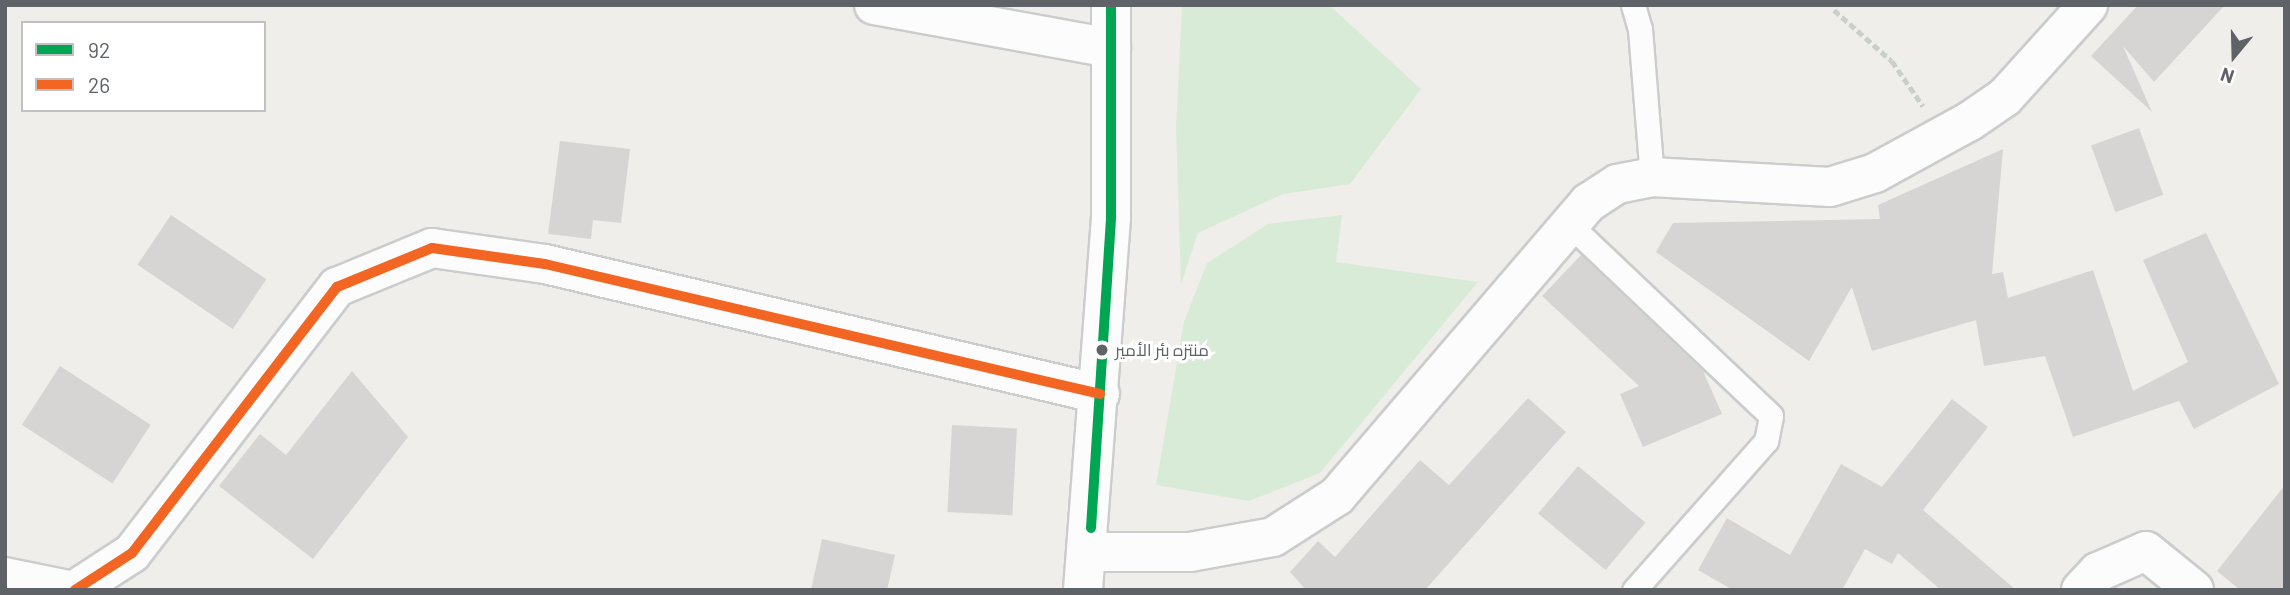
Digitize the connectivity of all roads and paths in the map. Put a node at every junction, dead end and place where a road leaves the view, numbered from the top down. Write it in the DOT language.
graph roads {
  1 [pos="874,5"];
  2 [pos="1111,5"];
  3 [pos="1633,5"];
  4 [pos="2088,5"];
  5 [pos="1834,10"];
  6 [pos="1111,48"];
  7 [pos="1939,139"];
  8 [pos="1652,177"];
  9 [pos="1570,225"];
  10 [pos="1100,394"];
  11 [pos="1089,551"];
  12 [pos="5,578"];
  13 [pos="68,590"];
  14 [pos="75,590"];
  15 [pos="1083,590"];
  16 [pos="1634,590"];
  17 [pos="2081,590"];
  18 [pos="2194,590"];
  1 -- 6 [label="street"];
  2 -- 6 [label="street"];
  3 -- 8 [label="lane"];
  4 -- 7 [label="street"];
  5 -- 7 [label="path"];
  6 -- 10 [label="street"];
  7 -- 8 [label="street"];
  8 -- 9 [label="street"];
  9 -- 11 [label="street"];
  9 -- 16 [label="lane"];
  10 -- 11 [label="street"];
  10 -- 14 [label="street"];
  11 -- 15 [label="street"];
  12 -- 13 [label="street"];
  17 -- 18 [label="street"];
}
